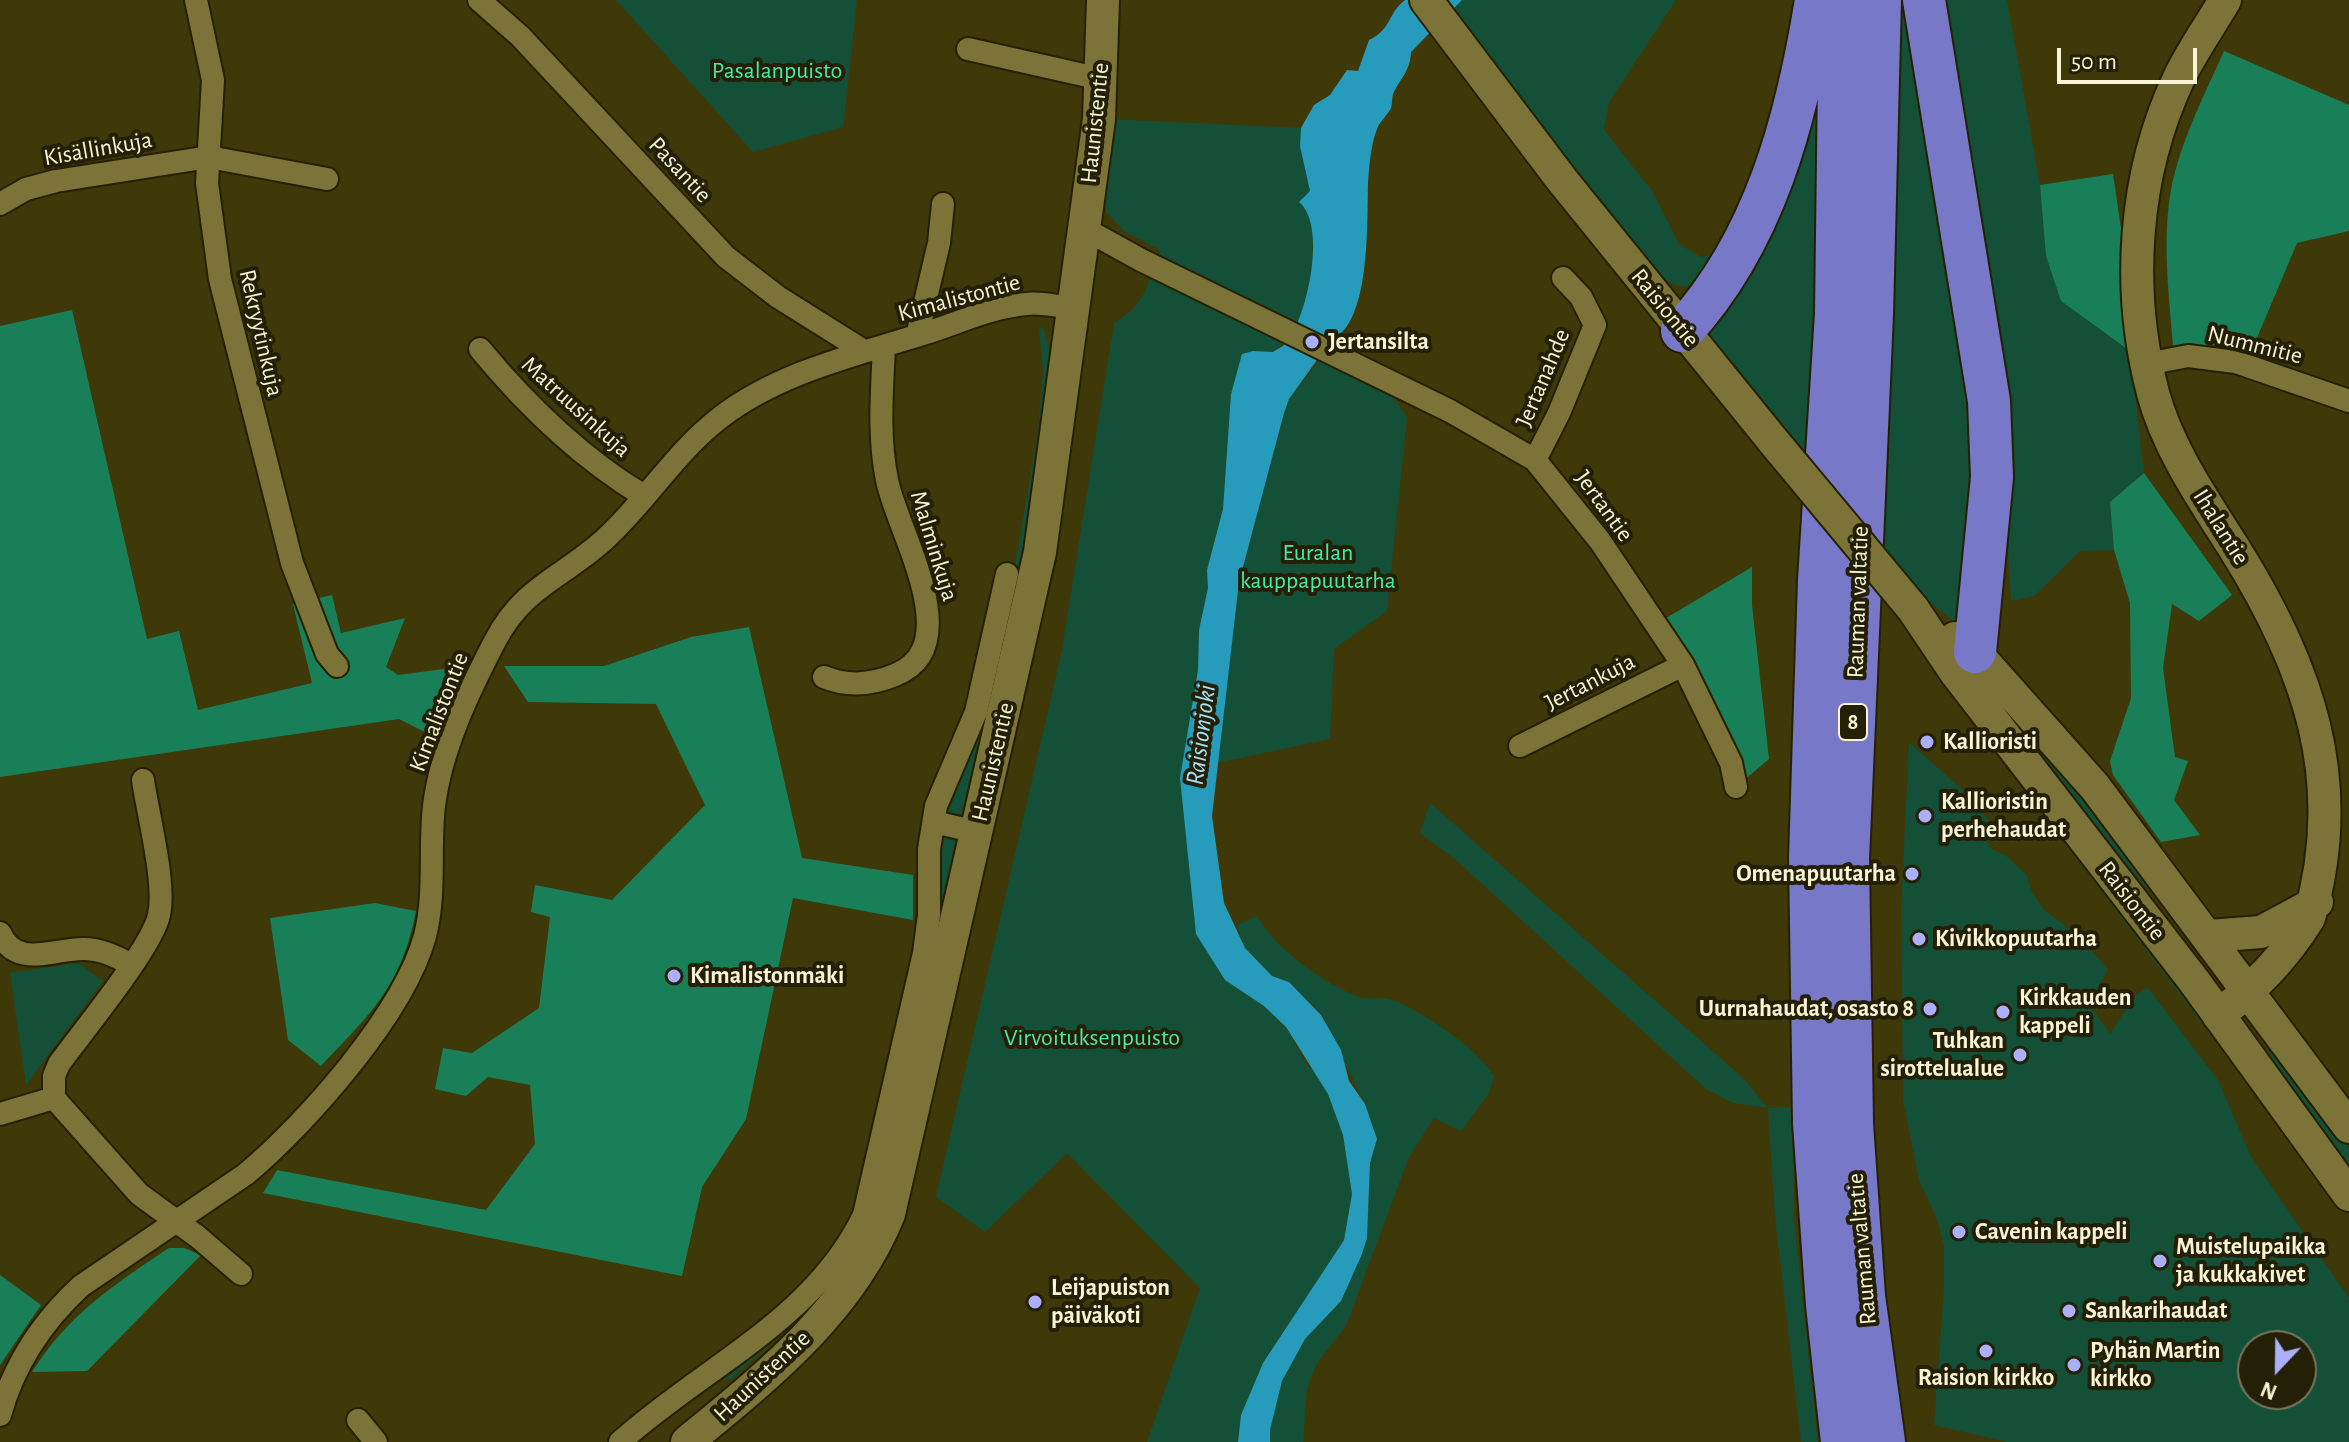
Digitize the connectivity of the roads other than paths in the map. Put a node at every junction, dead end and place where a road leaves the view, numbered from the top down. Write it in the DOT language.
graph roads {
  1 [pos="196,0"];
  2 [pos="479,0"];
  3 [pos="1103,0"];
  4 [pos="1426,0"];
  5 [pos="1816,0"];
  6 [pos="1840,0"];
  7 [pos="1880,0"];
  8 [pos="1924,0"];
  9 [pos="2225,0"];
  10 [pos="968,49"];
  11 [pos="1101,79"];
  12 [pos="209,157"];
  13 [pos="327,179"];
  14 [pos="0,204"];
  15 [pos="943,204"];
  16 [pos="1083,228"];
  17 [pos="1563,278"];
  18 [pos="1072,308"];
  19 [pos="1682,331"];
  20 [pos="917,336"];
  21 [pos="874,348"];
  22 [pos="480,349"];
  23 [pos="2147,364"];
  24 [pos="2349,401"];
  25 [pos="1535,460"];
  26 [pos="644,496"];
  27 [pos="1007,574"];
  28 [pos="1913,609"];
  29 [pos="1975,652"];
  30 [pos="1683,665"];
  31 [pos="337,666"];
  32 [pos="824,677"];
  33 [pos="1520,746"];
  34 [pos="143,780"];
  35 [pos="1736,787"];
  36 [pos="934,822"];
  37 [pos="977,832"];
  38 [pos="2320,901"];
  39 [pos="0,933"];
  40 [pos="2209,936"];
  41 [pos="130,964"];
  42 [pos="2250,991"];
  43 [pos="2218,1015"];
  44 [pos="54,1098"];
  45 [pos="0,1114"];
  46 [pos="2349,1127"];
  47 [pos="2349,1195"];
  48 [pos="174,1221"];
  49 [pos="241,1274"];
  50 [pos="713,1374"];
  51 [pos="738,1400"];
  52 [pos="0,1415"];
  53 [pos="358,1420"];
  54 [pos="376,1442"];
  55 [pos="620,1442"];
  56 [pos="687,1442"];
  57 [pos="1842,1442"];
  58 [pos="1884,1442"];
  1 -- 12 [label="street, Rekryytinkuja"];
  2 -- 21 [label="street, Pasantie"];
  3 -- 11 [label="street, Haunistentie"];
  4 -- 19 [label="street, Raisiontie"];
  5 -- 19 [label="highway"];
  6 -- 57 [label="highway, Rauman valtatie / 8"];
  7 -- 58 [label="highway, Rauman valtatie / 8"];
  8 -- 29 [label="highway"];
  9 -- 23 [label="street, Ihalantie"];
  10 -- 11 [label="street"];
  11 -- 16 [label="street, Haunistentie"];
  12 -- 13 [label="street, Kisällinkuja"];
  12 -- 14 [label="street, Kisällinkuja"];
  12 -- 31 [label="street, Rekryytinkuja"];
  15 -- 20 [label="street"];
  16 -- 18 [label="street, Haunistentie"];
  16 -- 25 [label="street, Jertantie"];
  17 -- 25 [label="street, Jertanahde"];
  18 -- 20 [label="street, Kimalistontie"];
  18 -- 37 [label="street, Haunistentie"];
  19 -- 28 [label="street, Raisiontie, bridge"];
  20 -- 21 [label="street, Kimalistontie"];
  21 -- 26 [label="street, Kimalistontie"];
  21 -- 32 [label="street, Malminkuja"];
  22 -- 26 [label="street, Matruusinkuja"];
  23 -- 24 [label="street, Nummitie"];
  23 -- 38 [label="street, Ihalantie"];
  25 -- 30 [label="street, Jertantie"];
  26 -- 48 [label="street, Kimalistontie"];
  27 -- 36 [label="street, Haunistentie"];
  28 -- 29 [label="street, Raisiontie"];
  28 -- 43 [label="street, Raisiontie"];
  29 -- 40 [label="street, Raisiontie"];
  30 -- 33 [label="street, Jertankuja"];
  30 -- 35 [label="street, Jertantie"];
  34 -- 41 [label="street"];
  36 -- 37 [label="street"];
  36 -- 50 [label="street, Haunistentie"];
  37 -- 51 [label="street, Haunistentie"];
  38 -- 40 [label="street"];
  38 -- 42 [label="street, Ihalantie"];
  39 -- 41 [label="street"];
  40 -- 42 [label="street, Raisiontie"];
  41 -- 44 [label="street"];
  42 -- 43 [label="street, Ihalantie"];
  42 -- 46 [label="street, Raisiontie"];
  43 -- 47 [label="street, Raisiontie"];
  44 -- 45 [label="street"];
  44 -- 48 [label="street"];
  48 -- 49 [label="street"];
  48 -- 52 [label="street, Kimalistontie"];
  50 -- 51 [label="street"];
  50 -- 55 [label="street, Haunistentie"];
  51 -- 56 [label="street, Haunistentie"];
  53 -- 54 [label="street"];
}
